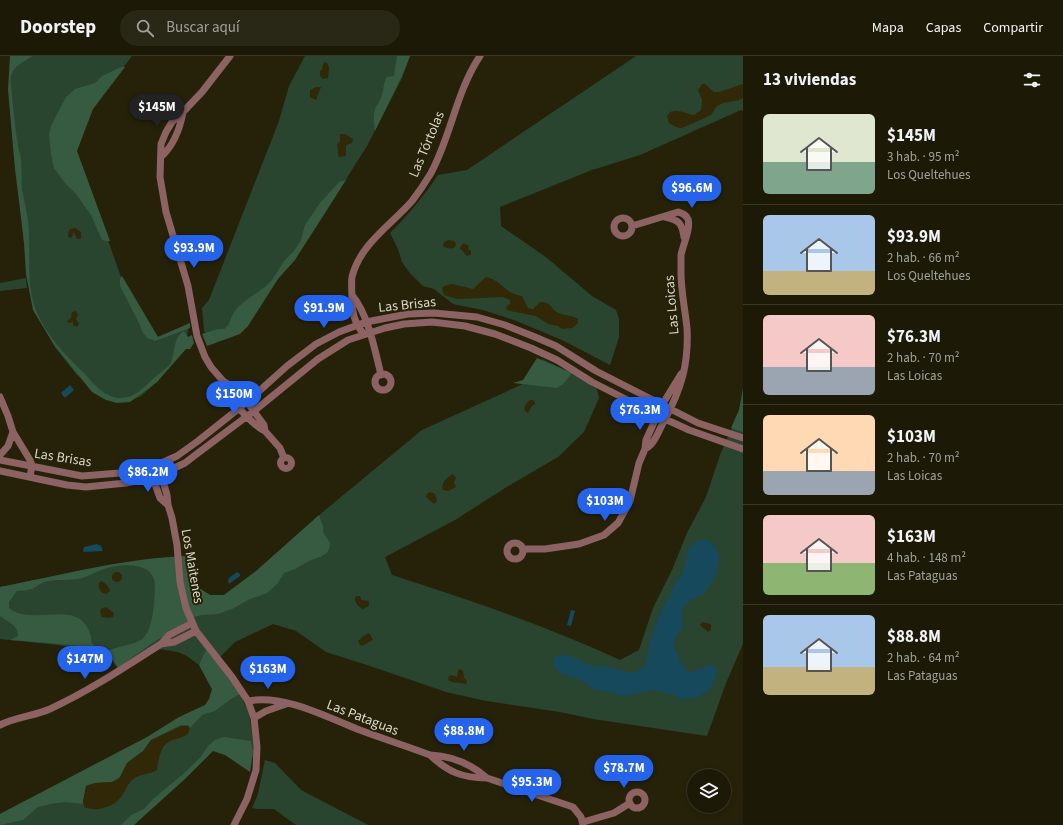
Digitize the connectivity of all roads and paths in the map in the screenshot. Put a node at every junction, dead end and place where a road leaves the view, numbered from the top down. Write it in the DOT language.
graph roads {
  1 [pos="230,56"];
  2 [pos="480,56"];
  3 [pos="183,112"];
  4 [pos="161,157"];
  5 [pos="632,226"];
  6 [pos="352,295"];
  7 [pos="366,322"];
  8 [pos="358,325"];
  9 [pos="367,333"];
  10 [pos="535,337"];
  11 [pos="531,348"];
  12 [pos="684,369"];
  13 [pos="381,374"];
  14 [pos="223,381"];
  15 [pos="0,397"];
  16 [pos="247,402"];
  17 [pos="662,404"];
  18 [pos="240,407"];
  19 [pos="670,409"];
  20 [pos="254,411"];
  21 [pos="657,415"];
  22 [pos="247,416"];
  23 [pos="665,419"];
  24 [pos="265,431"];
  25 [pos="12,432"];
  26 [pos="743,438"];
  27 [pos="743,448"];
  28 [pos="646,449"];
  29 [pos="0,455"];
  30 [pos="284,458"];
  31 [pos="0,460"];
  32 [pos="157,465"];
  33 [pos="32,466"];
  34 [pos="149,468"];
  35 [pos="0,471"];
  36 [pos="161,474"];
  37 [pos="30,477"];
  38 [pos="153,478"];
  39 [pos="168,505"];
  40 [pos="523,549"];
  41 [pos="192,623"];
  42 [pos="196,631"];
  43 [pos="161,644"];
  44 [pos="248,701"];
  45 [pos="286,704"];
  46 [pos="254,718"];
  47 [pos="0,719"];
  48 [pos="11,720"];
  49 [pos="0,725"];
  50 [pos="430,755"];
  51 [pos="487,778"];
  52 [pos="630,803"];
  53 [pos="583,823"];
  54 [pos="234,825"];
  1 -- 3 [label="street"];
  2 -- 6 [label="street, Las Tórtolas"];
  3 -- 4 [label="street"];
  3 -- 4 [label="street"];
  4 -- 14 [label="street"];
  5 -- 12 [label="street, Las Loicas"];
  6 -- 7 [label="street, Las Tórtolas"];
  6 -- 8 [label="street, Las Tórtolas"];
  7 -- 8 [label="street, Las Brisas"];
  7 -- 9 [label="street, Las Tórtolas"];
  7 -- 10 [label="street, Las Brisas"];
  8 -- 9 [label="street, Las Tórtolas"];
  8 -- 16 [label="street, Las Brisas"];
  9 -- 11 [label="street, Las Brisas"];
  9 -- 13 [label="street, Las Tórtolas"];
  9 -- 20 [label="street, Las Brisas"];
  10 -- 11 [label="street"];
  10 -- 17 [label="street, Las Brisas"];
  11 -- 21 [label="street, Las Brisas"];
  12 -- 17 [label="street, Las Loicas"];
  12 -- 19 [label="street, Las Loicas"];
  14 -- 16 [label="street"];
  14 -- 18 [label="street"];
  15 -- 25 [label="street"];
  16 -- 18 [label="street, Las Brisas"];
  16 -- 20 [label="street"];
  17 -- 19 [label="street, Las Brisas"];
  17 -- 21 [label="street, Las Loicas"];
  18 -- 22 [label="street"];
  18 -- 32 [label="street, Las Brisas"];
  19 -- 23 [label="street, Las Loicas"];
  19 -- 26 [label="street, Las Brisas"];
  20 -- 22 [label="street, Las Brisas"];
  20 -- 24 [label="street"];
  21 -- 23 [label="street, Las Brisas"];
  21 -- 28 [label="street, Las Loicas"];
  22 -- 24 [label="street"];
  22 -- 36 [label="street, Las Brisas"];
  23 -- 27 [label="street, Las Brisas"];
  23 -- 28 [label="street, Las Loicas"];
  24 -- 30 [label="street"];
  25 -- 29 [label="street"];
  25 -- 33 [label="street"];
  28 -- 40 [label="street, Las Loicas"];
  31 -- 33 [label="street, Las Brisas"];
  32 -- 34 [label="street, Las Brisas"];
  32 -- 36 [label="street, Los Maitenes"];
  33 -- 34 [label="street, Las Brisas"];
  33 -- 37 [label="street"];
  34 -- 38 [label="street, Los Maitenes"];
  35 -- 37 [label="street, Las Brisas"];
  36 -- 38 [label="street, Las Brisas"];
  36 -- 39 [label="street, Los Maitenes"];
  37 -- 38 [label="street, Las Brisas"];
  38 -- 39 [label="street, Los Maitenes"];
  39 -- 41 [label="street, Los Maitenes"];
  41 -- 42 [label="street, Los Maitenes"];
  41 -- 43 [label="street"];
  42 -- 43 [label="street"];
  42 -- 44 [label="street, Los Maitenes"];
  43 -- 48 [label="street"];
  44 -- 45 [label="street, Las Pataguas"];
  44 -- 46 [label="street, Los Maitenes"];
  45 -- 46 [label="street"];
  45 -- 50 [label="street, Las Pataguas"];
  46 -- 54 [label="street, Los Maitenes"];
  47 -- 48 [label="street"];
  48 -- 49 [label="street"];
  50 -- 51 [label="street, Las Pataguas"];
  50 -- 51 [label="street, Las Pataguas"];
  51 -- 53 [label="street, Las Pataguas"];
  52 -- 53 [label="street"];
}
